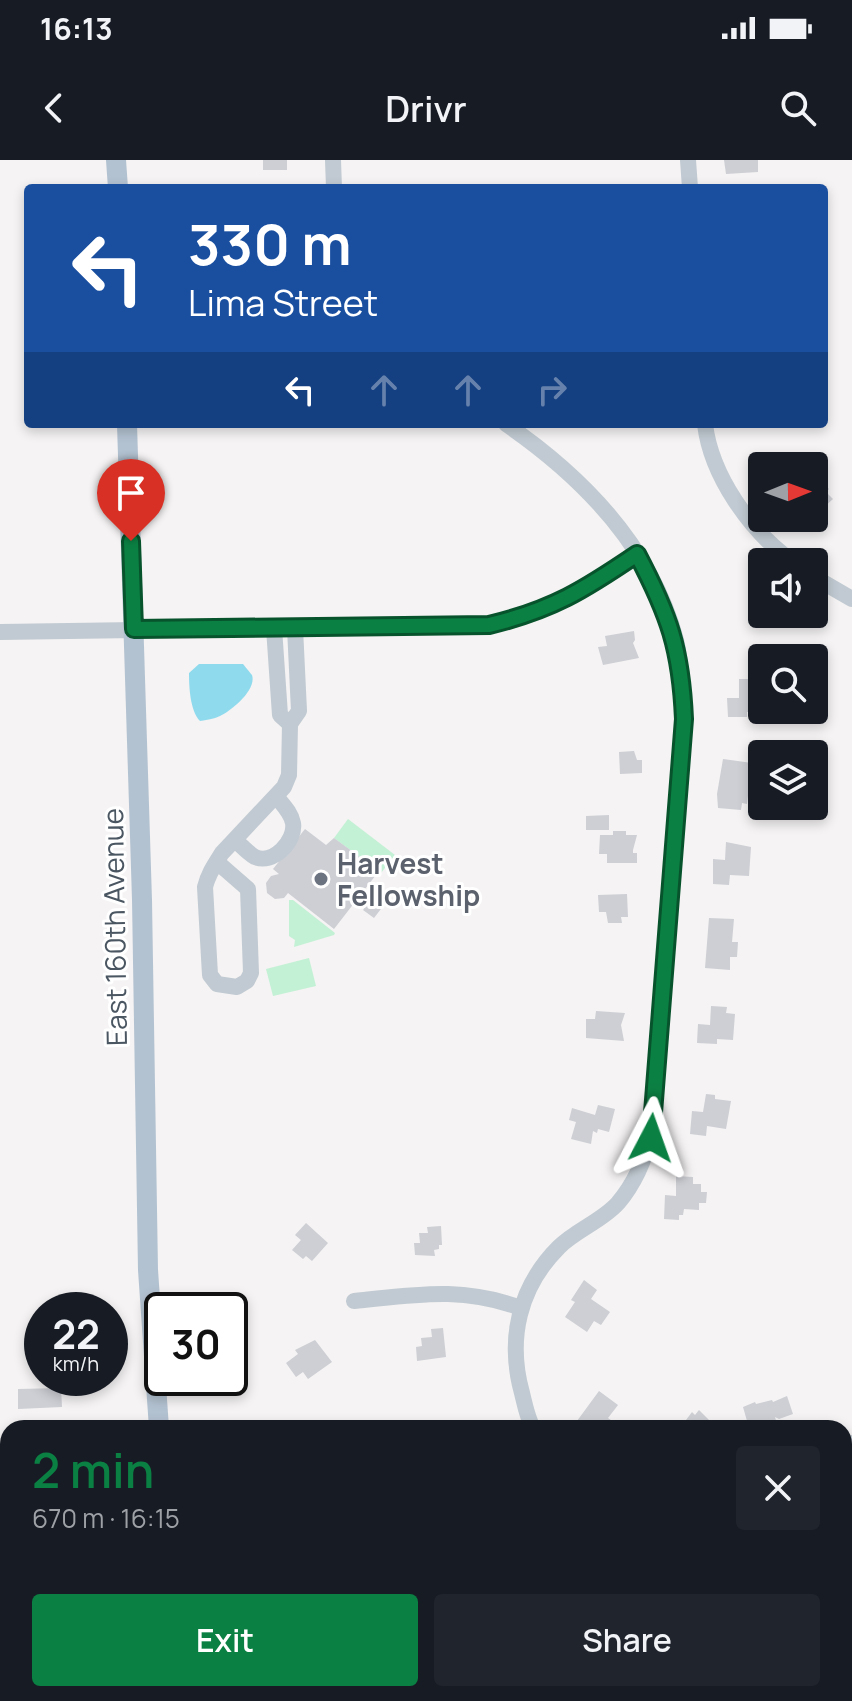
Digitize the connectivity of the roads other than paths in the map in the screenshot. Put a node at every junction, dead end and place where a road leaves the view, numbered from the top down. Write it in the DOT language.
graph roads {
  1 [pos="116,160"];
  2 [pos="333,160"];
  3 [pos="688,160"];
  4 [pos="118,184"];
  5 [pos="334,184"];
  6 [pos="690,184"];
  7 [pos="127,428"];
  8 [pos="515,428"];
  9 [pos="706,428"];
  10 [pos="774,548"];
  11 [pos="637,554"];
  12 [pos="828,585"];
  13 [pos="852,599"];
  14 [pos="274,628"];
  15 [pos="295,628"];
  16 [pos="134,629"];
  17 [pos="0,632"];
  18 [pos="290,724"];
  19 [pos="276,796"];
  20 [pos="235,840"];
  21 [pos="217,862"];
  22 [pos="354,1301"];
  23 [pos="521,1308"];
  24 [pos="158,1420"];
  25 [pos="531,1420"];
  1 -- 4 [label="main road"];
  2 -- 5 [label="street"];
  3 -- 6 [label="street"];
  7 -- 16 [label="main road, East 160th Avenue"];
  8 -- 11 [label="street"];
  9 -- 10 [label="street"];
  11 -- 15 [label="street"];
  11 -- 23 [label="street"];
  12 -- 13 [label="street"];
  14 -- 15 [label="street"];
  14 -- 16 [label="street"];
  14 -- 18 [label="street"];
  15 -- 18 [label="street"];
  16 -- 17 [label="street"];
  16 -- 24 [label="main road, East 160th Avenue"];
  18 -- 19 [label="street"];
  19 -- 20 [label="street"];
  19 -- 20 [label="street"];
  20 -- 21 [label="street"];
  21 -- 21 [label="street"];
  22 -- 23 [label="street"];
  23 -- 25 [label="street"];
}
